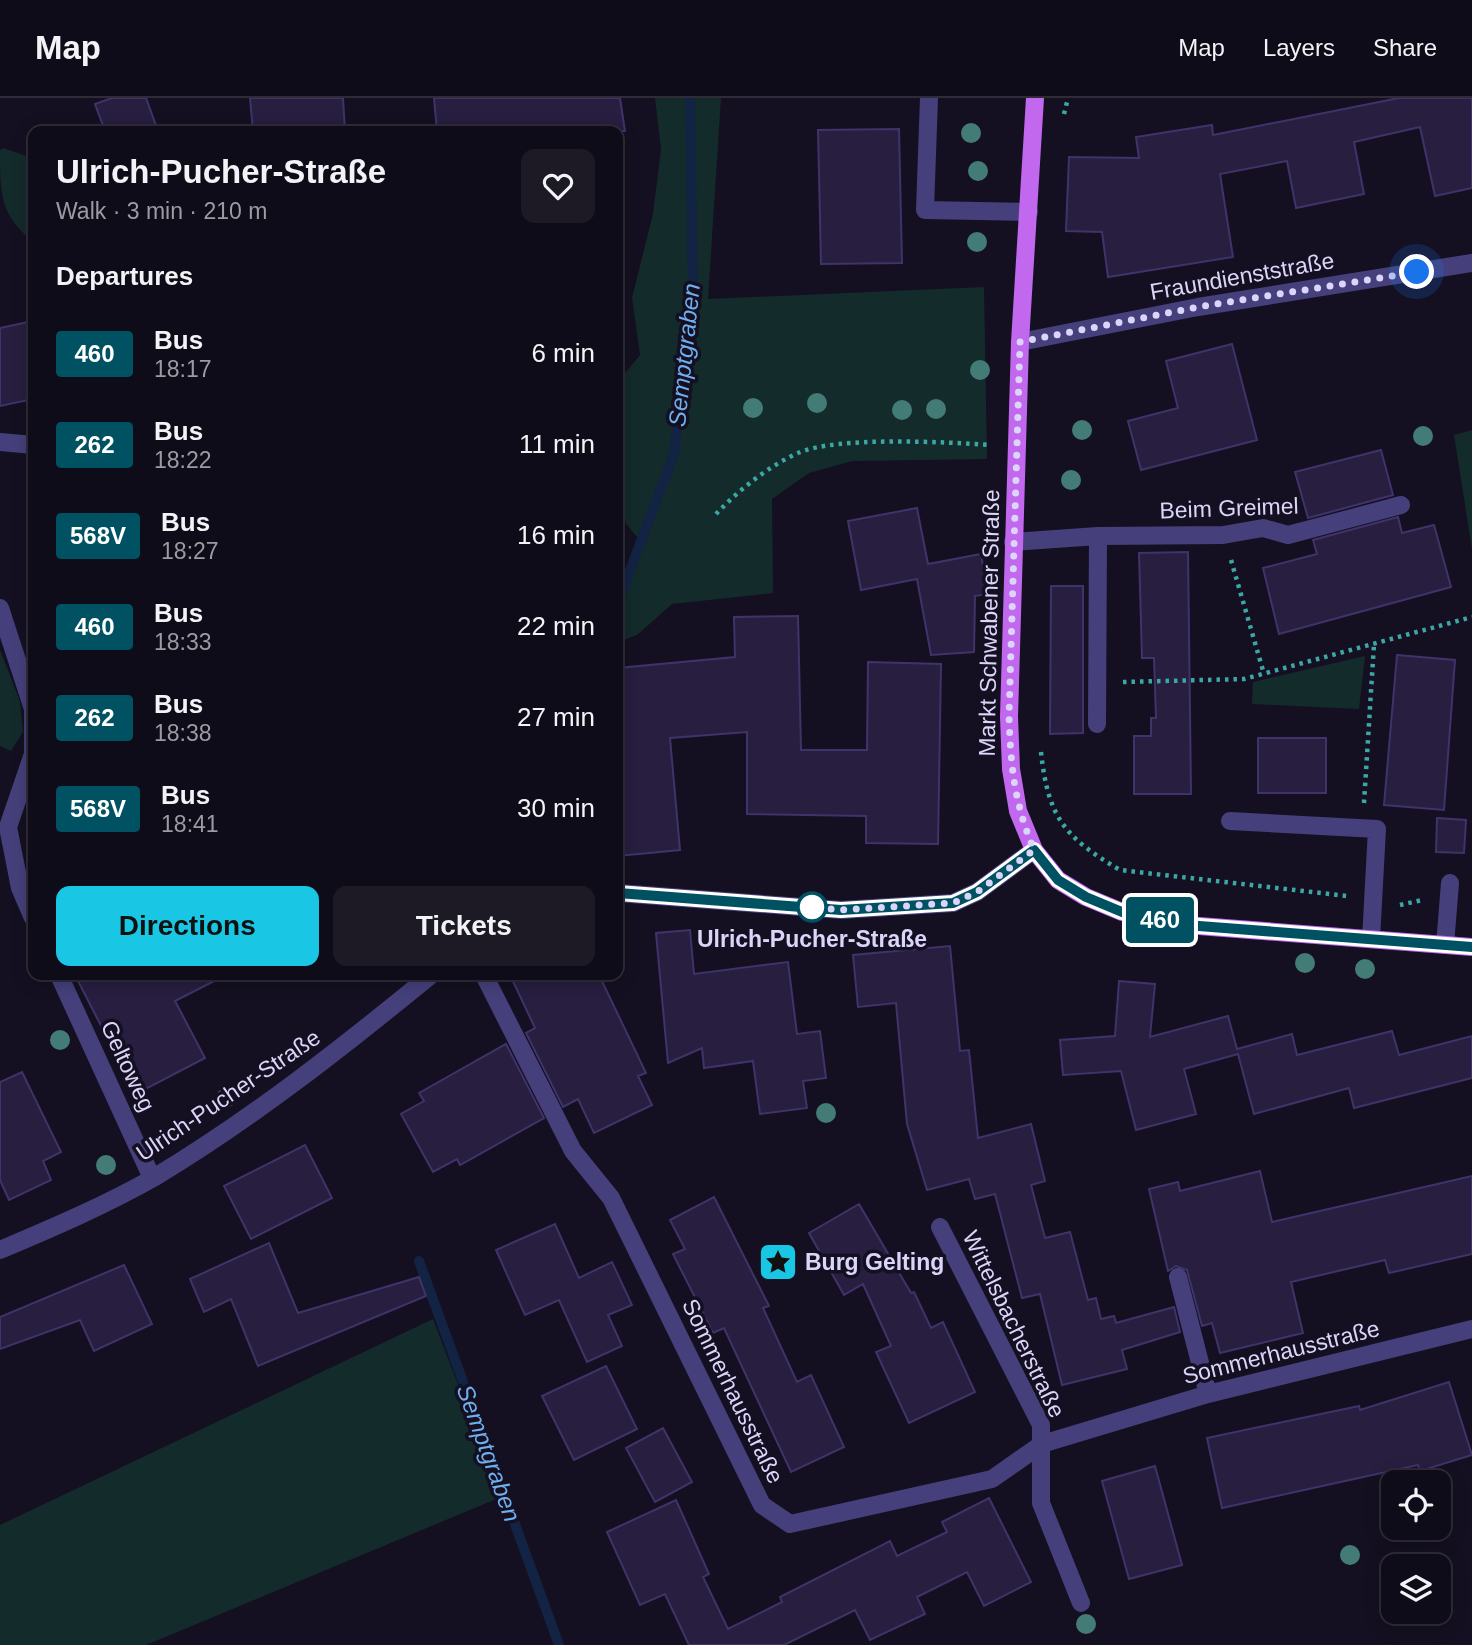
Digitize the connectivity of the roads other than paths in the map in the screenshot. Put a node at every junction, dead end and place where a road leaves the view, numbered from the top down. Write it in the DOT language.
graph roads {
  1 [pos="929,98"];
  2 [pos="1035,98"];
  3 [pos="1029,212"];
  4 [pos="1472,263"];
  5 [pos="1020,342"];
  6 [pos="0,442"];
  7 [pos="28,445"];
  8 [pos="1401,505"];
  9 [pos="1098,536"];
  10 [pos="1013,542"];
  11 [pos="0,608"];
  12 [pos="28,694"];
  13 [pos="1097,723"];
  14 [pos="28,769"];
  15 [pos="1230,821"];
  16 [pos="1034,850"];
  17 [pos="1450,883"];
  18 [pos="623,893"];
  19 [pos="28,906"];
  20 [pos="1371,939"];
  21 [pos="1445,945"];
  22 [pos="1472,947"];
  23 [pos="61,980"];
  24 [pos="425,980"];
  25 [pos="487,980"];
  26 [pos="152,1178"];
  27 [pos="940,1227"];
  28 [pos="0,1250"];
  29 [pos="1178,1277"];
  30 [pos="1472,1329"];
  31 [pos="1208,1394"];
  32 [pos="1042,1444"];
  33 [pos="1081,1603"];
  1 -- 3 [label="street"];
  2 -- 3 [label="main road, Markt Schwabener Straße"];
  3 -- 5 [label="main road, Markt Schwabener Straße"];
  4 -- 5 [label="street, Fraundienststraße"];
  5 -- 10 [label="main road, Markt Schwabener Straße"];
  6 -- 7 [label="street"];
  8 -- 9 [label="street, Beim Greimel"];
  9 -- 10 [label="street, Beim Greimel"];
  9 -- 13 [label="street"];
  10 -- 16 [label="main road, Markt Schwabener Straße"];
  11 -- 12 [label="street"];
  14 -- 19 [label="street"];
  15 -- 20 [label="street"];
  16 -- 18 [label="street"];
  16 -- 20 [label="main road, Markt Schwabener Straße"];
  17 -- 21 [label="street"];
  20 -- 21 [label="main road, Markt Schwabener Straße"];
  21 -- 22 [label="main road, Markt Schwabener Straße"];
  23 -- 26 [label="street, Geltoweg"];
  24 -- 26 [label="street, Ulrich-Pucher-Straße"];
  25 -- 32 [label="street, Sommerhausstraße"];
  26 -- 28 [label="street, Ulrich-Pucher-Straße"];
  27 -- 32 [label="street, Wittelsbacherstraße"];
  29 -- 31 [label="street"];
  30 -- 31 [label="street, Sommerhausstraße"];
  31 -- 32 [label="street, Sommerhausstraße"];
  32 -- 33 [label="street, Wittelsbacherstraße"];
}
